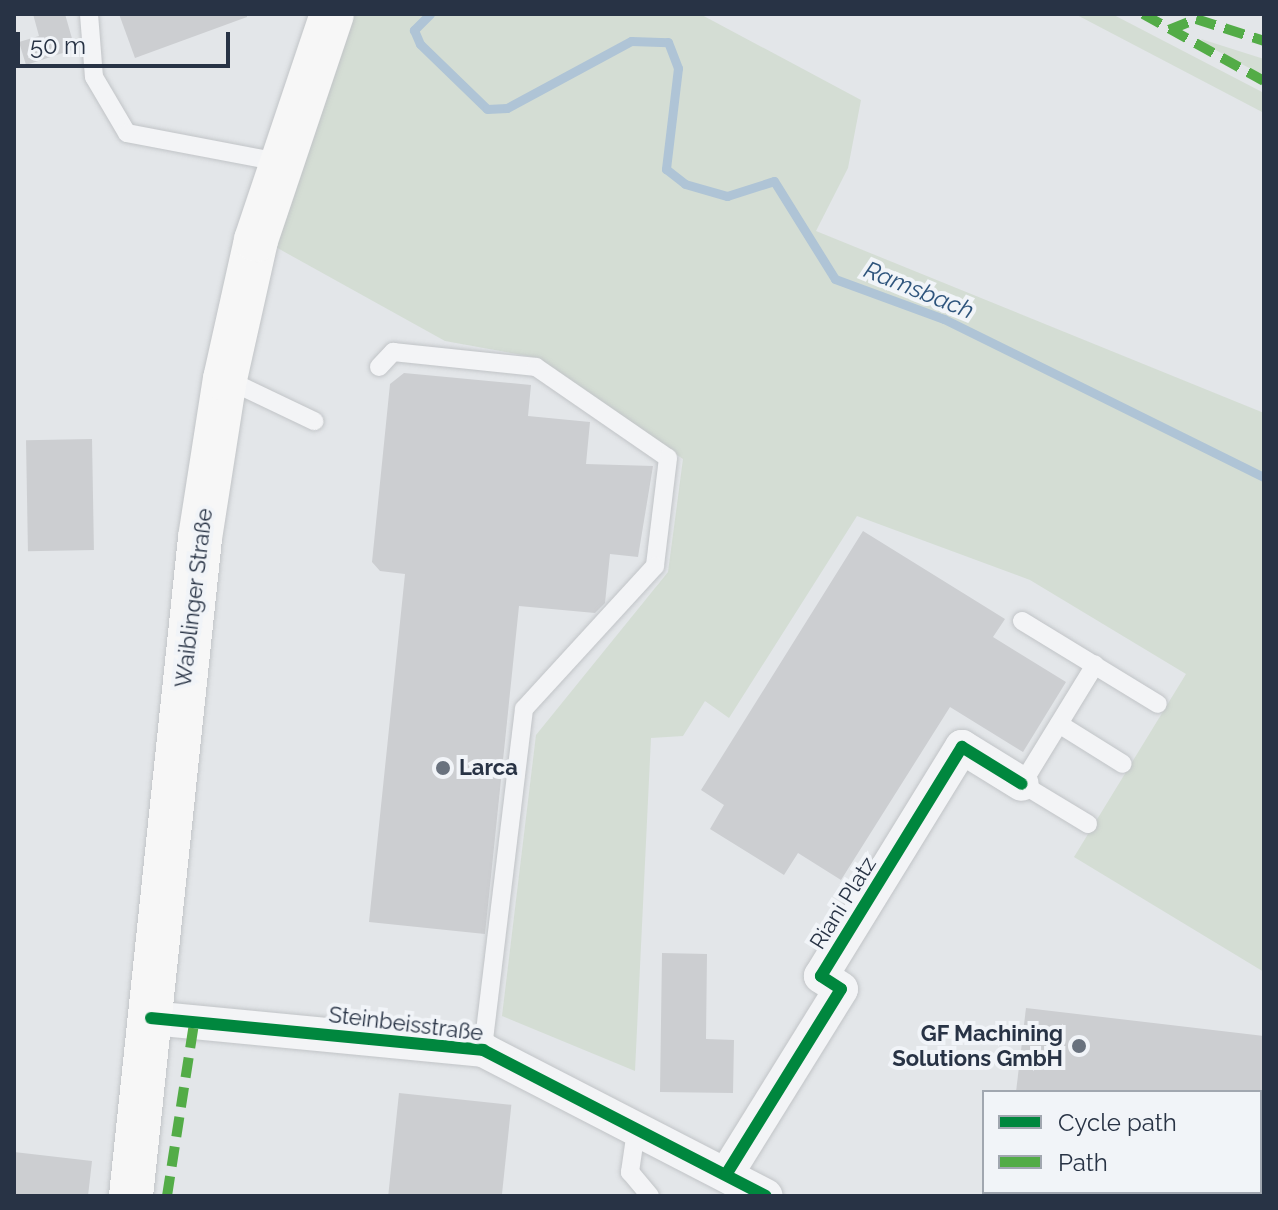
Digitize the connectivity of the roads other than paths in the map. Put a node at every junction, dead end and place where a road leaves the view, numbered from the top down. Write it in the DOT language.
graph roads {
  1 [pos="89,14"];
  2 [pos="332,14"];
  3 [pos="279,162"];
  4 [pos="379,367"];
  5 [pos="225,379"];
  6 [pos="314,421"];
  7 [pos="1022,621"];
  8 [pos="1095,665"];
  9 [pos="1158,704"];
  10 [pos="1059,724"];
  11 [pos="1123,764"];
  12 [pos="1022,784"];
  13 [pos="1088,824"];
  14 [pos="151,1018"];
  15 [pos="483,1050"];
  16 [pos="637,1124"];
  17 [pos="727,1173"];
  18 [pos="131,1196"];
  19 [pos="650,1196"];
  20 [pos="766,1196"];
  1 -- 3 [label="lane"];
  2 -- 3 [label="main road, Waiblinger Straße"];
  3 -- 5 [label="main road, Waiblinger Straße"];
  4 -- 15 [label="lane"];
  5 -- 6 [label="lane"];
  5 -- 14 [label="main road, Waiblinger Straße"];
  7 -- 8 [label="lane"];
  8 -- 9 [label="lane"];
  8 -- 10 [label="lane"];
  10 -- 11 [label="lane"];
  10 -- 12 [label="lane"];
  12 -- 13 [label="lane"];
  12 -- 17 [label="street, Riani Platz"];
  14 -- 15 [label="street, Steinbeisstraße"];
  14 -- 18 [label="main road, Waiblinger Straße"];
  15 -- 16 [label="street, Steinbeisstraße"];
  16 -- 17 [label="street, Steinbeisstraße"];
  16 -- 19 [label="lane"];
  17 -- 20 [label="street, Steinbeisstraße"];
}
